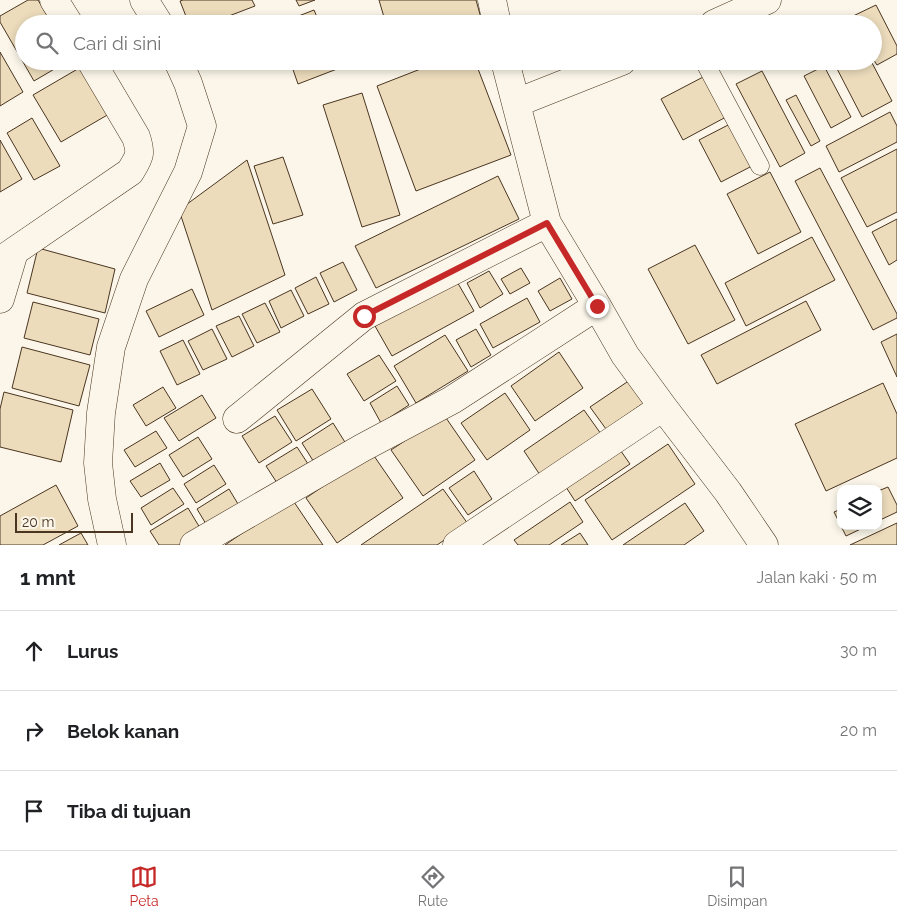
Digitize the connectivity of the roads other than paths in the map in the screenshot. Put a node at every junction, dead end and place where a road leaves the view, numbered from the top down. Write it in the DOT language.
graph roads {
  1 [pos="54,0"];
  2 [pos="144,0"];
  3 [pos="492,0"];
  4 [pos="767,0"];
  5 [pos="63,15"];
  6 [pos="153,15"];
  7 [pos="495,15"];
  8 [pos="734,15"];
  9 [pos="96,70"];
  10 [pos="182,70"];
  11 [pos="507,70"];
  12 [pos="599,70"];
  13 [pos="709,70"];
  14 [pos="516,103"];
  15 [pos="760,166"];
  16 [pos="547,223"];
  17 [pos="7,256"];
  18 [pos="0,299"];
  19 [pos="597,306"];
  20 [pos="663,407"];
  21 [pos="237,419"];
  22 [pos="112,545"];
  23 [pos="194,545"];
  24 [pos="457,545"];
  25 [pos="764,545"];
  1 -- 5 [label="street"];
  2 -- 6 [label="street"];
  3 -- 7 [label="street"];
  4 -- 8 [label="street"];
  9 -- 17 [label="street"];
  10 -- 22 [label="street"];
  11 -- 14 [label="street"];
  12 -- 14 [label="street"];
  13 -- 15 [label="lane"];
  14 -- 16 [label="street"];
  16 -- 19 [label="street"];
  16 -- 21 [label="street"];
  17 -- 18 [label="street"];
  19 -- 20 [label="street"];
  19 -- 23 [label="street"];
  20 -- 24 [label="street"];
  20 -- 25 [label="street"];
}
